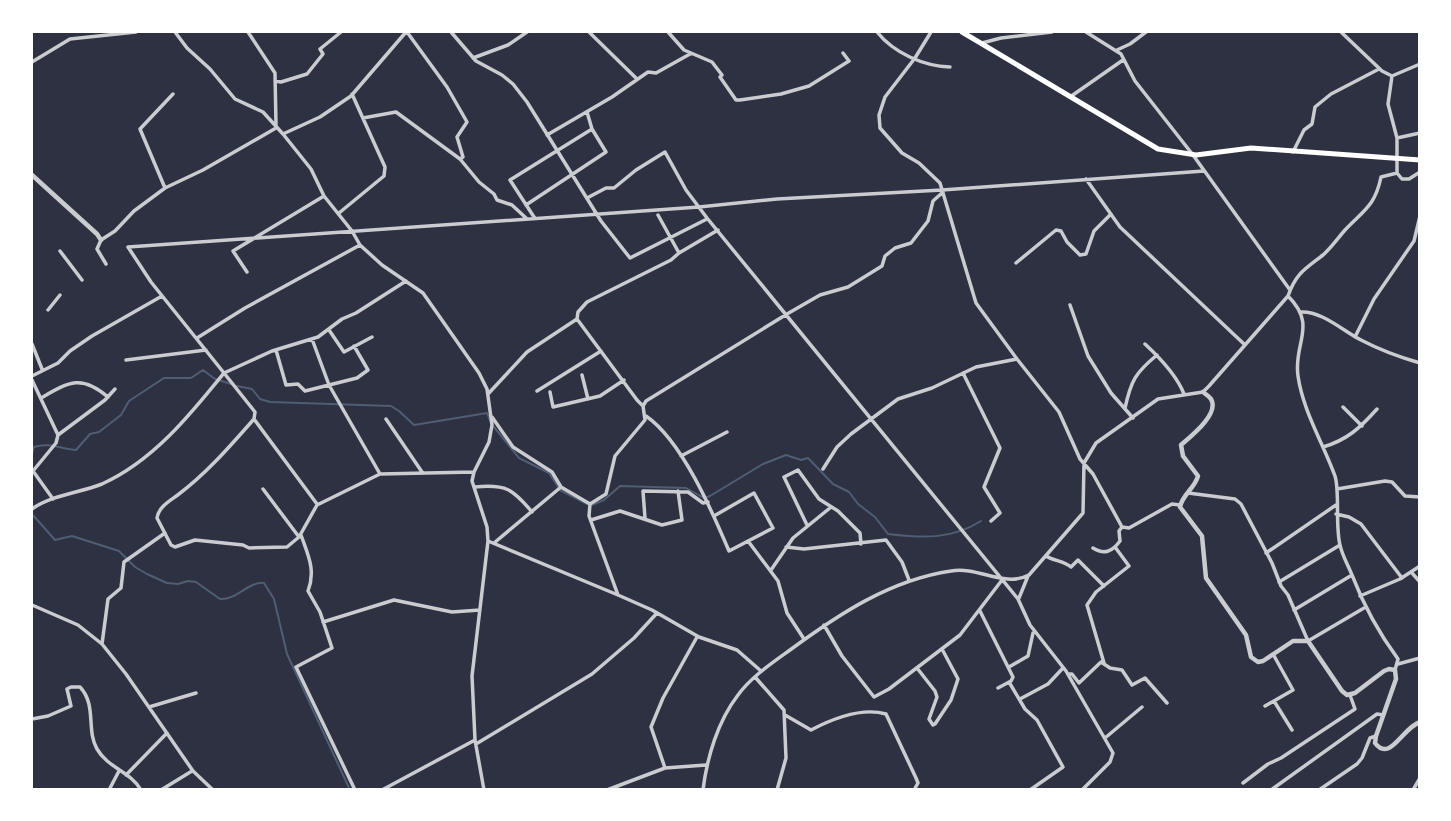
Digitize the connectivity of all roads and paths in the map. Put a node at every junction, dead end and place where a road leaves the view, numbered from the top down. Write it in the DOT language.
graph roads {
  1 [pos="136,32"];
  2 [pos="175,32"];
  3 [pos="248,32"];
  4 [pos="327,32"];
  5 [pos="341,32"];
  6 [pos="407,32"];
  7 [pos="451,32"];
  8 [pos="527,32"];
  9 [pos="589,32"];
  10 [pos="668,32"];
  11 [pos="877,32"];
  12 [pos="931,32"];
  13 [pos="962,32"];
  14 [pos="1052,32"];
  15 [pos="1087,32"];
  16 [pos="1146,32"];
  17 [pos="1340,32"];
  18 [pos="332,38"];
  19 [pos="982,43"];
  20 [pos="1117,50"];
  21 [pos="843,52"];
  22 [pos="690,54"];
  23 [pos="473,58"];
  24 [pos="915,58"];
  25 [pos="1123,59"];
  26 [pos="32,62"];
  27 [pos="1419,64"];
  28 [pos="950,66"];
  29 [pos="1379,69"];
  30 [pos="1392,76"];
  31 [pos="638,79"];
  32 [pos="275,80"];
  33 [pos="173,94"];
  34 [pos="352,94"];
  35 [pos="1070,97"];
  36 [pos="587,112"];
  37 [pos="363,118"];
  38 [pos="276,128"];
  39 [pos="592,129"];
  40 [pos="1419,133"];
  41 [pos="283,134"];
  42 [pos="547,135"];
  43 [pos="1397,138"];
  44 [pos="557,150"];
  45 [pos="1293,152"];
  46 [pos="1193,155"];
  47 [pos="460,159"];
  48 [pos="1397,159"];
  49 [pos="1419,160"];
  50 [pos="1204,171"];
  51 [pos="1419,172"];
  52 [pos="1397,173"];
  53 [pos="572,174"];
  54 [pos="32,176"];
  55 [pos="1086,179"];
  56 [pos="165,188"];
  57 [pos="942,191"];
  58 [pos="324,196"];
  59 [pos="587,198"];
  60 [pos="526,205"];
  61 [pos="699,207"];
  62 [pos="339,213"];
  63 [pos="596,213"];
  64 [pos="1111,214"];
  65 [pos="657,215"];
  66 [pos="1419,216"];
  67 [pos="534,217"];
  68 [pos="526,218"];
  69 [pos="707,218"];
  70 [pos="718,230"];
  71 [pos="352,231"];
  72 [pos="254,238"];
  73 [pos="670,238"];
  74 [pos="101,240"];
  75 [pos="360,246"];
  76 [pos="60,251"];
  77 [pos="679,253"];
  78 [pos="106,264"];
  79 [pos="1016,264"];
  80 [pos="247,272"];
  81 [pos="82,280"];
  82 [pos="406,281"];
  83 [pos="1290,290"];
  84 [pos="60,295"];
  85 [pos="162,296"];
  86 [pos="1288,296"];
  87 [pos="1070,305"];
  88 [pos="48,310"];
  89 [pos="1301,312"];
  90 [pos="787,314"];
  91 [pos="578,319"];
  92 [pos="328,330"];
  93 [pos="372,337"];
  94 [pos="1356,337"];
  95 [pos="197,338"];
  96 [pos="312,339"];
  97 [pos="32,344"];
  98 [pos="1145,344"];
  99 [pos="1244,344"];
  100 [pos="354,346"];
  101 [pos="206,350"];
  102 [pos="276,350"];
  103 [pos="601,351"];
  104 [pos="1157,355"];
  105 [pos="1017,359"];
  106 [pos="126,360"];
  107 [pos="1419,363"];
  108 [pos="42,369"];
  109 [pos="224,373"];
  110 [pos="963,373"];
  111 [pos="582,375"];
  112 [pos="32,378"];
  113 [pos="624,380"];
  114 [pos="328,385"];
  115 [pos="115,389"];
  116 [pos="537,391"];
  117 [pos="550,392"];
  118 [pos="1203,392"];
  119 [pos="488,394"];
  120 [pos="1184,394"];
  121 [pos="108,397"];
  122 [pos="41,398"];
  123 [pos="588,399"];
  124 [pos="643,406"];
  125 [pos="1343,407"];
  126 [pos="1125,408"];
  127 [pos="1377,409"];
  128 [pos="491,416"];
  129 [pos="646,416"];
  130 [pos="1133,418"];
  131 [pos="254,419"];
  132 [pos="386,419"];
  133 [pos="872,419"];
  134 [pos="1362,426"];
  135 [pos="727,432"];
  136 [pos="58,435"];
  137 [pos="1322,448"];
  138 [pos="681,456"];
  139 [pos="1084,463"];
  140 [pos="823,469"];
  141 [pos="422,472"];
  142 [pos="474,472"];
  143 [pos="380,474"];
  144 [pos="561,486"];
  145 [pos="474,487"];
  146 [pos="263,489"];
  147 [pos="1336,489"];
  148 [pos="678,491"];
  149 [pos="1188,493"];
  150 [pos="1419,497"];
  151 [pos="53,499"];
  152 [pos="708,502"];
  153 [pos="590,503"];
  154 [pos="317,505"];
  155 [pos="1180,505"];
  156 [pos="1336,505"];
  157 [pos="830,508"];
  158 [pos="32,509"];
  159 [pos="533,512"];
  160 [pos="1336,514"];
  161 [pos="714,516"];
  162 [pos="646,519"];
  163 [pos="591,520"];
  164 [pos="991,521"];
  165 [pos="807,526"];
  166 [pos="1122,527"];
  167 [pos="165,533"];
  168 [pos="300,536"];
  169 [pos="488,541"];
  170 [pos="748,541"];
  171 [pos="494,543"];
  172 [pos="861,544"];
  173 [pos="1340,545"];
  174 [pos="786,547"];
  175 [pos="1115,547"];
  176 [pos="1093,548"];
  177 [pos="1266,552"];
  178 [pos="1046,556"];
  179 [pos="1419,566"];
  180 [pos="771,570"];
  181 [pos="1411,572"];
  182 [pos="1029,575"];
  183 [pos="1352,575"];
  184 [pos="1402,578"];
  185 [pos="1001,579"];
  186 [pos="909,580"];
  187 [pos="1279,582"];
  188 [pos="1419,582"];
  189 [pos="1104,586"];
  190 [pos="618,595"];
  191 [pos="1360,596"];
  192 [pos="1018,599"];
  193 [pos="32,604"];
  194 [pos="1364,608"];
  195 [pos="480,610"];
  196 [pos="1294,610"];
  197 [pos="980,611"];
  198 [pos="657,613"];
  199 [pos="323,622"];
  200 [pos="824,625"];
  201 [pos="1033,631"];
  202 [pos="697,636"];
  203 [pos="804,639"];
  204 [pos="1308,640"];
  205 [pos="102,644"];
  206 [pos="942,649"];
  207 [pos="1273,654"];
  208 [pos="1419,658"];
  209 [pos="1104,663"];
  210 [pos="1398,664"];
  211 [pos="917,667"];
  212 [pos="1009,667"];
  213 [pos="1063,668"];
  214 [pos="1395,670"];
  215 [pos="761,671"];
  216 [pos="1068,674"];
  217 [pos="755,677"];
  218 [pos="1009,682"];
  219 [pos="998,688"];
  220 [pos="196,694"];
  221 [pos="1350,695"];
  222 [pos="1019,700"];
  223 [pos="1274,701"];
  224 [pos="1167,703"];
  225 [pos="1265,706"];
  226 [pos="149,707"];
  227 [pos="1142,707"];
  228 [pos="785,715"];
  229 [pos="1383,715"];
  230 [pos="32,719"];
  231 [pos="1419,722"];
  232 [pos="1292,730"];
  233 [pos="167,733"];
  234 [pos="1376,736"];
  235 [pos="1105,738"];
  236 [pos="475,742"];
  237 [pos="707,765"];
  238 [pos="666,768"];
  239 [pos="119,771"];
  240 [pos="193,771"];
  241 [pos="125,775"];
  242 [pos="1419,778"];
  243 [pos="1243,783"];
  244 [pos="109,789"];
  245 [pos="141,789"];
  246 [pos="161,789"];
  247 [pos="213,789"];
  248 [pos="355,789"];
  249 [pos="382,789"];
  250 [pos="484,789"];
  251 [pos="607,789"];
  252 [pos="703,789"];
  253 [pos="777,789"];
  254 [pos="914,789"];
  255 [pos="1030,789"];
  256 [pos="1082,789"];
  257 [pos="1271,789"];
  258 [pos="1319,789"];
  259 [pos="1413,789"];
  1 -- 26 [label="street"];
  2 -- 38 [label="street"];
  3 -- 32 [label="street"];
  4 -- 18 [label="street"];
  5 -- 18 [label="street"];
  6 -- 34 [label="street"];
  6 -- 47 [label="street"];
  7 -- 23 [label="street"];
  8 -- 23 [label="street"];
  9 -- 31 [label="street"];
  10 -- 22 [label="street"];
  11 -- 24 [label="street"];
  12 -- 24 [label="street"];
  13 -- 19 [label="main road"];
  14 -- 19 [label="street"];
  15 -- 20 [label="street"];
  16 -- 20 [label="street"];
  17 -- 29 [label="street"];
  18 -- 32 [label="street"];
  19 -- 35 [label="main road"];
  20 -- 25 [label="street"];
  21 -- 22 [label="street"];
  22 -- 31 [label="street"];
  23 -- 42 [label="street"];
  24 -- 28 [label="street"];
  24 -- 57 [label="street"];
  25 -- 35 [label="street"];
  25 -- 46 [label="street"];
  27 -- 30 [label="street"];
  29 -- 30 [label="street"];
  29 -- 45 [label="street"];
  30 -- 43 [label="street"];
  31 -- 36 [label="street"];
  32 -- 38 [label="street"];
  33 -- 56 [label="street"];
  34 -- 37 [label="street"];
  34 -- 41 [label="street"];
  35 -- 46 [label="main road"];
  36 -- 39 [label="street"];
  36 -- 42 [label="street"];
  37 -- 47 [label="street"];
  37 -- 62 [label="street"];
  38 -- 41 [label="street"];
  38 -- 56 [label="street"];
  39 -- 44 [label="street"];
  39 -- 53 [label="street"];
  40 -- 43 [label="street"];
  41 -- 58 [label="street"];
  42 -- 44 [label="street"];
  43 -- 48 [label="street"];
  44 -- 53 [label="street"];
  44 -- 60 [label="street"];
  45 -- 46 [label="main road"];
  45 -- 48 [label="main road"];
  46 -- 50 [label="street"];
  47 -- 68 [label="street"];
  48 -- 49 [label="main road"];
  48 -- 52 [label="street"];
  50 -- 55 [label="street"];
  50 -- 83 [label="street"];
  51 -- 52 [label="street"];
  52 -- 83 [label="street"];
  53 -- 59 [label="street"];
  53 -- 60 [label="street"];
  54 -- 74 [label="street"];
  55 -- 57 [label="street"];
  55 -- 64 [label="street"];
  56 -- 74 [label="street"];
  57 -- 61 [label="street"];
  57 -- 90 [label="street"];
  57 -- 105 [label="street"];
  58 -- 62 [label="street"];
  58 -- 72 [label="street"];
  59 -- 61 [label="street"];
  59 -- 63 [label="street"];
  60 -- 67 [label="street"];
  61 -- 63 [label="street"];
  61 -- 69 [label="street"];
  62 -- 71 [label="street"];
  63 -- 67 [label="street"];
  63 -- 73 [label="street"];
  64 -- 79 [label="street"];
  64 -- 99 [label="street"];
  65 -- 73 [label="street"];
  66 -- 94 [label="street"];
  67 -- 68 [label="street"];
  68 -- 71 [label="street"];
  69 -- 70 [label="street"];
  69 -- 73 [label="street"];
  70 -- 77 [label="street"];
  70 -- 90 [label="street"];
  71 -- 72 [label="street"];
  71 -- 75 [label="street"];
  72 -- 80 [label="street"];
  72 -- 85 [label="street"];
  73 -- 77 [label="street"];
  74 -- 78 [label="street"];
  75 -- 82 [label="street"];
  75 -- 95 [label="street"];
  76 -- 81 [label="street"];
  77 -- 91 [label="street"];
  82 -- 92 [label="street"];
  82 -- 119 [label="street"];
  83 -- 86 [label="street"];
  84 -- 88 [label="street"];
  85 -- 95 [label="street"];
  85 -- 108 [label="street"];
  86 -- 89 [label="street"];
  86 -- 99 [label="street"];
  87 -- 126 [label="street"];
  89 -- 94 [label="street"];
  89 -- 137 [label="street"];
  90 -- 124 [label="street"];
  90 -- 133 [label="street"];
  91 -- 103 [label="street"];
  91 -- 119 [label="street"];
  92 -- 96 [label="street"];
  92 -- 100 [label="street"];
  93 -- 100 [label="street"];
  94 -- 107 [label="street"];
  95 -- 101 [label="street"];
  96 -- 102 [label="street"];
  96 -- 114 [label="street"];
  97 -- 108 [label="street"];
  98 -- 104 [label="street"];
  99 -- 118 [label="street"];
  100 -- 114 [label="street"];
  101 -- 106 [label="street"];
  101 -- 109 [label="street"];
  102 -- 109 [label="street"];
  102 -- 114 [label="street"];
  103 -- 113 [label="street"];
  103 -- 116 [label="street"];
  104 -- 120 [label="street"];
  104 -- 126 [label="street"];
  105 -- 110 [label="street"];
  105 -- 139 [label="street"];
  108 -- 112 [label="street"];
  109 -- 131 [label="street"];
  109 -- 151 [label="street"];
  110 -- 133 [label="street"];
  110 -- 164 [label="street"];
  111 -- 123 [label="street"];
  112 -- 122 [label="street"];
  113 -- 123 [label="street"];
  113 -- 124 [label="street"];
  114 -- 143 [label="street"];
  115 -- 121 [label="street"];
  117 -- 123 [label="street"];
  118 -- 120 [label="street"];
  118 -- 149 [label="street"];
  119 -- 128 [label="street"];
  120 -- 130 [label="street"];
  121 -- 122 [label="street"];
  121 -- 136 [label="street"];
  122 -- 136 [label="street"];
  124 -- 129 [label="street"];
  125 -- 134 [label="street"];
  126 -- 130 [label="street"];
  127 -- 134 [label="street"];
  128 -- 142 [label="street"];
  128 -- 144 [label="street"];
  129 -- 138 [label="street"];
  129 -- 153 [label="street"];
  130 -- 139 [label="street"];
  131 -- 154 [label="street"];
  131 -- 167 [label="street"];
  132 -- 141 [label="street"];
  133 -- 140 [label="street"];
  133 -- 185 [label="street"];
  134 -- 137 [label="street"];
  135 -- 138 [label="street"];
  136 -- 151 [label="street"];
  137 -- 147 [label="street"];
  138 -- 152 [label="street"];
  139 -- 166 [label="street"];
  139 -- 178 [label="street"];
  141 -- 142 [label="street"];
  141 -- 143 [label="street"];
  142 -- 145 [label="street"];
  143 -- 154 [label="street"];
  144 -- 153 [label="street"];
  144 -- 159 [label="street"];
  145 -- 159 [label="street"];
  145 -- 169 [label="street"];
  146 -- 168 [label="street"];
  147 -- 150 [label="street"];
  147 -- 156 [label="street"];
  148 -- 152 [label="street"];
  148 -- 162 [label="street"];
  148 -- 162 [label="street"];
  149 -- 155 [label="street"];
  149 -- 177 [label="street"];
  151 -- 158 [label="street"];
  152 -- 161 [label="street"];
  153 -- 163 [label="street"];
  154 -- 168 [label="street"];
  155 -- 166 [label="street"];
  155 -- 207 [label="street"];
  156 -- 160 [label="street"];
  156 -- 177 [label="street"];
  157 -- 165 [label="street"];
  157 -- 165 [label="street"];
  157 -- 172 [label="street"];
  159 -- 171 [label="street"];
  160 -- 173 [label="street"];
  160 -- 184 [label="street"];
  161 -- 170 [label="street"];
  161 -- 170 [label="street"];
  162 -- 163 [label="street"];
  163 -- 190 [label="street"];
  165 -- 174 [label="street"];
  166 -- 175 [label="street"];
  167 -- 168 [label="street"];
  167 -- 205 [label="street"];
  168 -- 199 [label="street"];
  169 -- 171 [label="street"];
  169 -- 195 [label="street"];
  170 -- 180 [label="street"];
  171 -- 190 [label="street"];
  172 -- 174 [label="street"];
  172 -- 186 [label="street"];
  173 -- 183 [label="street"];
  173 -- 187 [label="street"];
  174 -- 180 [label="street"];
  175 -- 176 [label="street"];
  175 -- 189 [label="street"];
  177 -- 187 [label="street"];
  178 -- 182 [label="street"];
  178 -- 189 [label="street"];
  179 -- 181 [label="street"];
  180 -- 203 [label="street"];
  181 -- 184 [label="street"];
  181 -- 188 [label="street"];
  182 -- 185 [label="street"];
  182 -- 192 [label="street"];
  183 -- 191 [label="street"];
  183 -- 196 [label="street"];
  184 -- 191 [label="street"];
  185 -- 186 [label="street"];
  185 -- 192 [label="street"];
  185 -- 197 [label="street"];
  186 -- 200 [label="street"];
  187 -- 196 [label="street"];
  189 -- 209 [label="street"];
  190 -- 198 [label="street"];
  191 -- 194 [label="street"];
  192 -- 201 [label="street"];
  193 -- 205 [label="street"];
  194 -- 204 [label="street"];
  194 -- 210 [label="street"];
  195 -- 199 [label="street"];
  195 -- 236 [label="street"];
  196 -- 204 [label="street"];
  197 -- 206 [label="street"];
  197 -- 212 [label="street"];
  198 -- 202 [label="street"];
  198 -- 236 [label="street"];
  199 -- 248 [label="street"];
  200 -- 203 [label="street"];
  200 -- 211 [label="street"];
  201 -- 212 [label="street"];
  201 -- 213 [label="street"];
  202 -- 215 [label="street"];
  202 -- 238 [label="street"];
  203 -- 215 [label="street"];
  204 -- 207 [label="street"];
  204 -- 221 [label="street"];
  205 -- 226 [label="street"];
  206 -- 211 [label="street"];
  206 -- 211 [label="street"];
  207 -- 223 [label="street"];
  208 -- 210 [label="street"];
  209 -- 216 [label="street"];
  209 -- 224 [label="street"];
  210 -- 214 [label="street"];
  212 -- 218 [label="street"];
  213 -- 216 [label="street"];
  213 -- 222 [label="street"];
  214 -- 221 [label="street"];
  214 -- 229 [label="street"];
  215 -- 217 [label="street"];
  216 -- 235 [label="street"];
  217 -- 228 [label="street"];
  217 -- 237 [label="street"];
  218 -- 219 [label="street"];
  218 -- 222 [label="street"];
  220 -- 226 [label="street"];
  221 -- 243 [label="street"];
  222 -- 255 [label="street"];
  223 -- 225 [label="street"];
  223 -- 232 [label="street"];
  226 -- 233 [label="street"];
  227 -- 235 [label="street"];
  228 -- 253 [label="street"];
  228 -- 254 [label="street"];
  229 -- 234 [label="street"];
  229 -- 257 [label="street"];
  230 -- 239 [label="street"];
  231 -- 234 [label="street"];
  233 -- 240 [label="street"];
  233 -- 241 [label="street"];
  234 -- 258 [label="street"];
  235 -- 256 [label="street"];
  236 -- 249 [label="street"];
  236 -- 250 [label="street"];
  237 -- 238 [label="street"];
  237 -- 252 [label="street"];
  238 -- 251 [label="street"];
  239 -- 241 [label="street"];
  239 -- 244 [label="street"];
  240 -- 246 [label="street"];
  240 -- 247 [label="street"];
  241 -- 245 [label="street"];
  242 -- 259 [label="street"];
}
